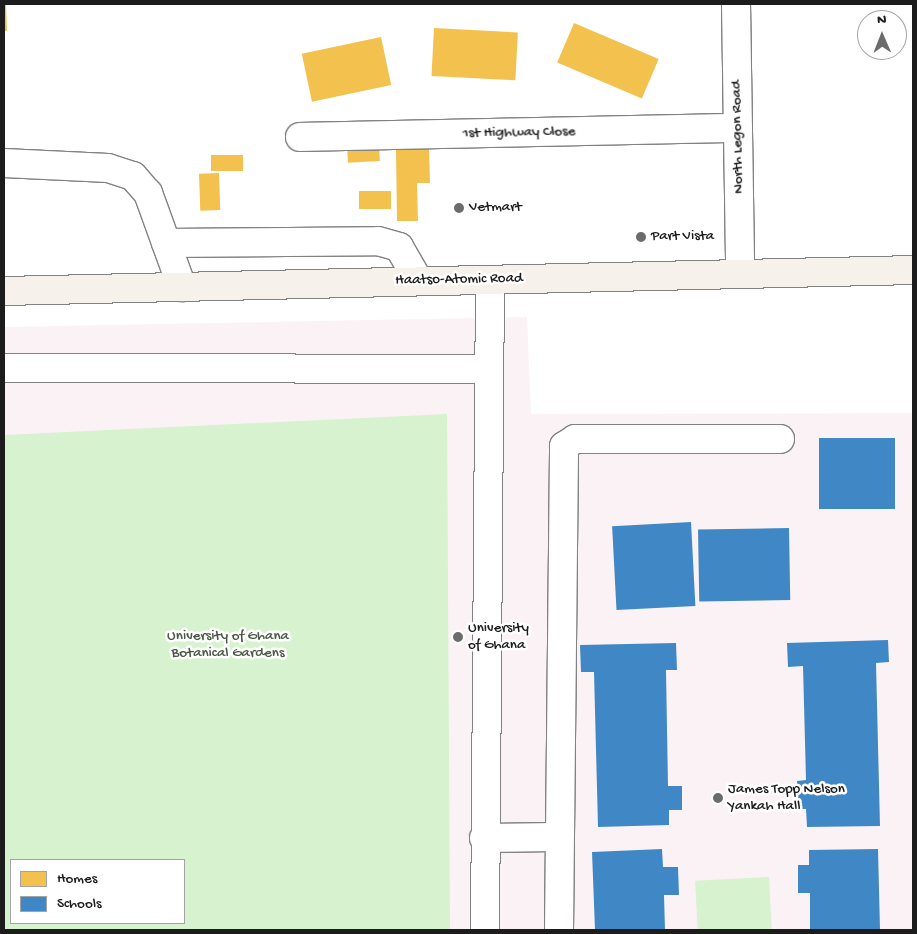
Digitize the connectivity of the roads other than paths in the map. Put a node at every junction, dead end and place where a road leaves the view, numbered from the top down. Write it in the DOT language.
graph roads {
  1 [pos="736,4"];
  2 [pos="738,128"];
  3 [pos="300,138"];
  4 [pos="4,163"];
  5 [pos="166,243"];
  6 [pos="913,270"];
  7 [pos="740,271"];
  8 [pos="490,280"];
  9 [pos="419,281"];
  10 [pos="182,287"];
  11 [pos="4,291"];
  12 [pos="4,368"];
  13 [pos="489,369"];
  14 [pos="780,439"];
  15 [pos="558,837"];
  16 [pos="484,838"];
  17 [pos="485,930"];
  18 [pos="559,930"];
  1 -- 2 [label="street, North Legon Road"];
  2 -- 3 [label="street, 1st Highway Close"];
  2 -- 7 [label="street, North Legon Road"];
  4 -- 5 [label="street"];
  5 -- 9 [label="street"];
  5 -- 10 [label="street"];
  6 -- 7 [label="main road, Haatso-Atomic Road"];
  7 -- 8 [label="main road, Haatso-Atomic Road"];
  8 -- 9 [label="main road, Haatso-Atomic Road"];
  8 -- 13 [label="street"];
  9 -- 10 [label="main road, Haatso-Atomic Road"];
  10 -- 11 [label="main road, Haatso-Atomic Road"];
  12 -- 13 [label="street"];
  13 -- 16 [label="street"];
  14 -- 15 [label="street"];
  15 -- 16 [label="street"];
  15 -- 18 [label="street"];
  16 -- 17 [label="street"];
}
